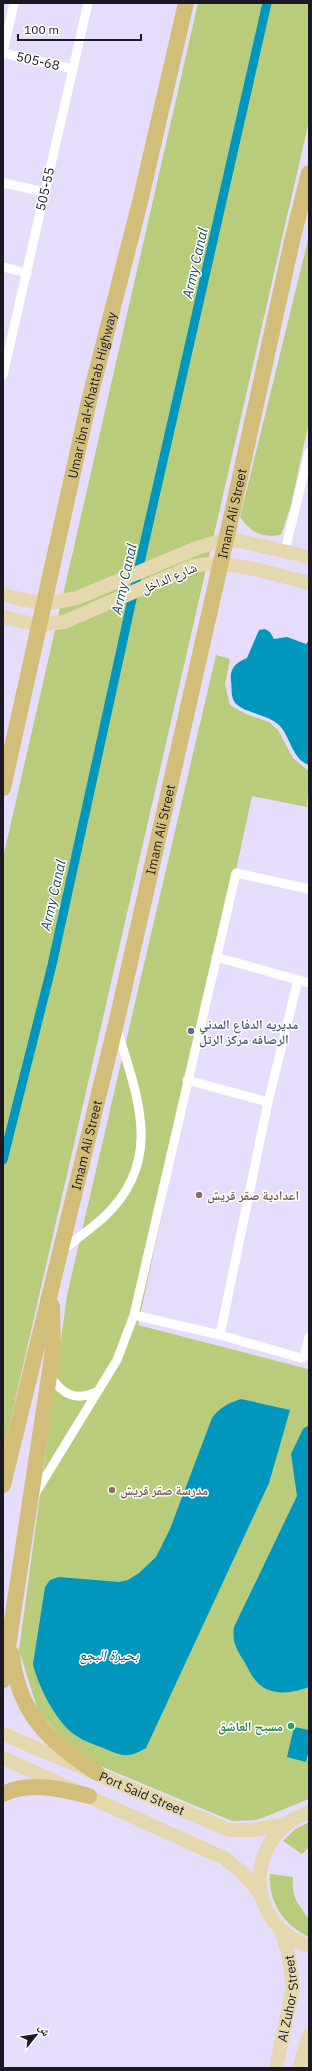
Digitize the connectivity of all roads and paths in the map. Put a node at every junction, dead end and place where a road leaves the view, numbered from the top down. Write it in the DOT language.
graph roads {
  1 [pos="14,3"];
  2 [pos="88,3"];
  3 [pos="186,3"];
  4 [pos="3,52"];
  5 [pos="73,69"];
  6 [pos="309,173"];
  7 [pos="3,183"];
  8 [pos="45,192"];
  9 [pos="3,267"];
  10 [pos="26,273"];
  11 [pos="3,375"];
  12 [pos="309,452"];
  13 [pos="285,551"];
  14 [pos="309,557"];
  15 [pos="309,583"];
  16 [pos="10,597"];
  17 [pos="6,618"];
  18 [pos="3,788"];
  19 [pos="309,889"];
  20 [pos="216,957"];
  21 [pos="298,980"];
  22 [pos="309,983"];
  23 [pos="116,1024"];
  24 [pos="187,1080"];
  25 [pos="268,1102"];
  26 [pos="60,1252"];
  27 [pos="52,1286"];
  28 [pos="134,1315"];
  29 [pos="220,1335"];
  30 [pos="309,1337"];
  31 [pos="49,1374"];
  32 [pos="98,1391"];
  33 [pos="3,1485"];
  34 [pos="29,1503"];
  35 [pos="10,1633"];
  36 [pos="3,1680"];
  37 [pos="3,1734"];
  38 [pos="3,1758"];
  39 [pos="97,1773"];
  40 [pos="3,1794"];
  41 [pos="89,1796"];
  42 [pos="309,1812"];
  43 [pos="286,1824"];
  44 [pos="261,1895"];
  45 [pos="281,1930"];
  46 [pos="309,1946"];
  47 [pos="309,2035"];
  48 [pos="276,2068"];
  49 [pos="299,2068"];
  1 -- 4 [label="street"];
  2 -- 5 [label="street, 505-55"];
  3 -- 18 [label="highway, Umar ibn al-Khattab Highway"];
  4 -- 5 [label="street, 505-68"];
  5 -- 8 [label="street, 505-55"];
  6 -- 23 [label="highway, Imam Ali Street"];
  7 -- 8 [label="street"];
  8 -- 10 [label="street, 505-55"];
  9 -- 10 [label="street"];
  10 -- 11 [label="street, 505-55"];
  12 -- 13 [label="street"];
  13 -- 14 [label="main road, شارع الداخل"];
  13 -- 16 [label="main road, شارع الداخل"];
  15 -- 17 [label="main road, شارع الداخل"];
  19 -- 20 [label="street"];
  20 -- 21 [label="street"];
  20 -- 24 [label="street"];
  21 -- 22 [label="street"];
  21 -- 25 [label="street"];
  23 -- 26 [label="highway, Imam Ali Street"];
  23 -- 26 [label="street"];
  24 -- 25 [label="street"];
  24 -- 28 [label="street"];
  25 -- 29 [label="street"];
  26 -- 27 [label="highway, Imam Ali Street"];
  27 -- 31 [label="highway"];
  27 -- 33 [label="highway, Imam Ali Street"];
  28 -- 29 [label="street"];
  28 -- 32 [label="street"];
  29 -- 30 [label="street"];
  31 -- 32 [label="street"];
  31 -- 34 [label="highway"];
  32 -- 34 [label="street"];
  34 -- 35 [label="highway"];
  35 -- 36 [label="highway"];
  35 -- 39 [label="highway"];
  37 -- 39 [label="main road, Port Said Street"];
  38 -- 41 [label="main road, Port Said Street"];
  39 -- 43 [label="main road, Port Said Street"];
  40 -- 41 [label="highway"];
  41 -- 44 [label="main road, Port Said Street"];
  42 -- 43 [label="main road"];
  43 -- 44 [label="main road"];
  44 -- 45 [label="main road"];
  45 -- 46 [label="main road"];
  45 -- 48 [label="main road, Al Zuhor Street"];
  47 -- 49 [label="main road, Al Zuhor Street"];
}
